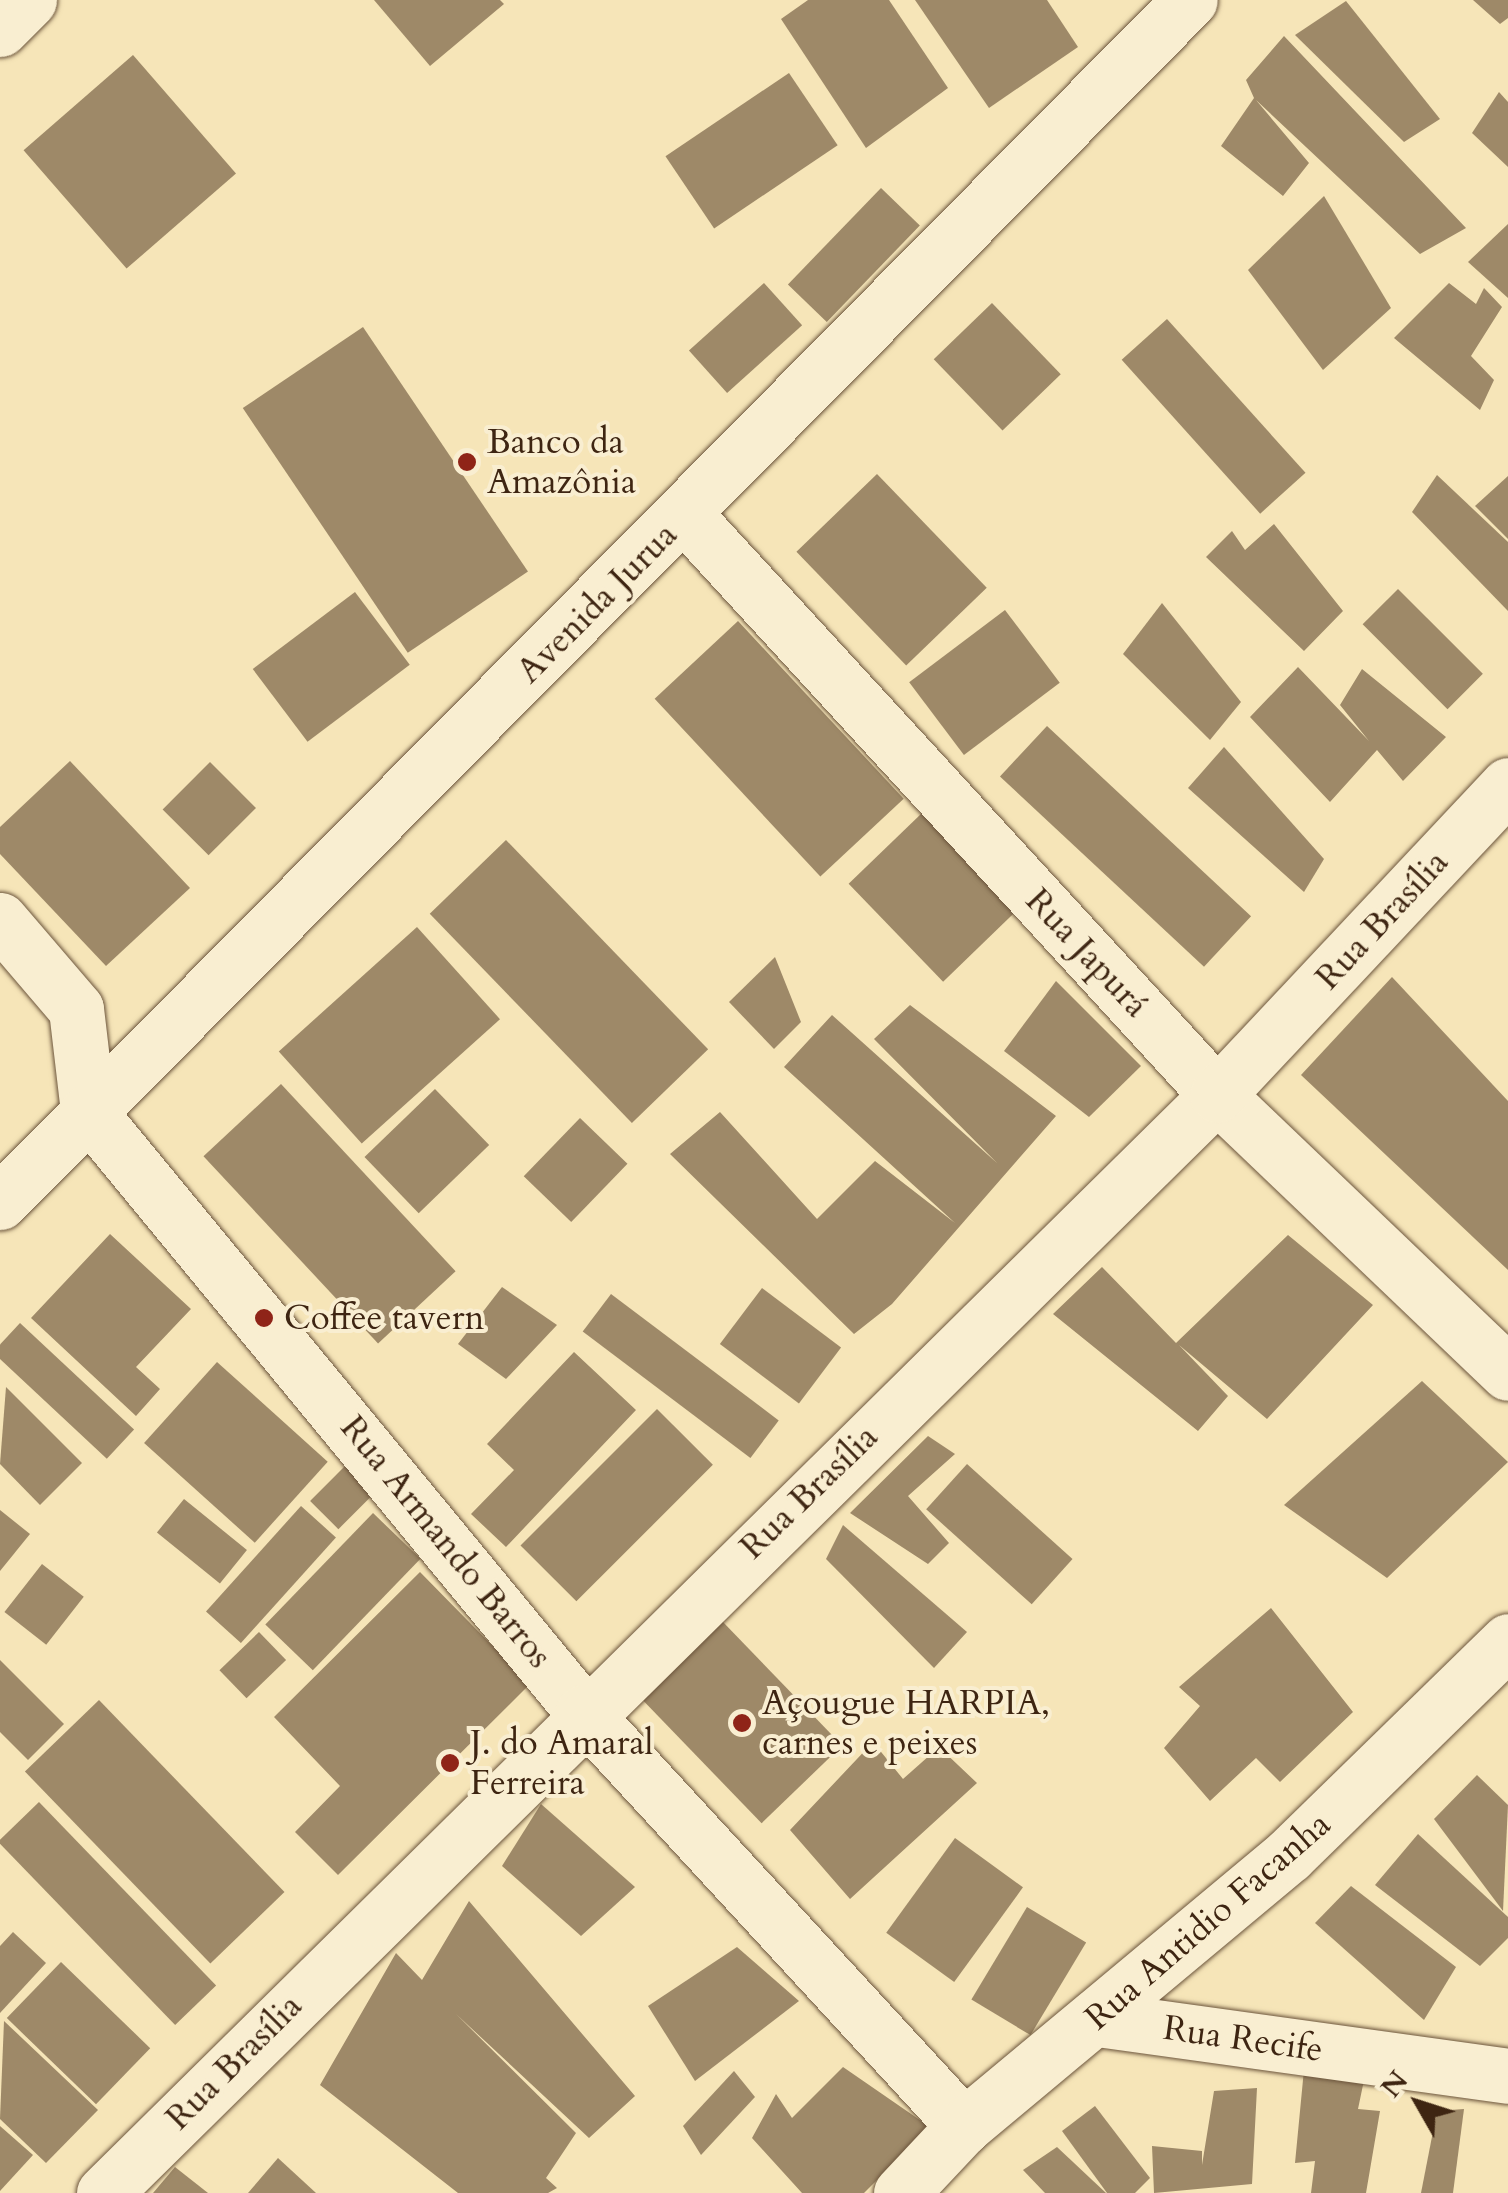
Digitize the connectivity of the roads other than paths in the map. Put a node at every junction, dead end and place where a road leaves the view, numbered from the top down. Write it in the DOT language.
graph roads {
  1 [pos="30,0"];
  2 [pos="1190,0"];
  3 [pos="0,29"];
  4 [pos="685,515"];
  5 [pos="1508,785"];
  6 [pos="0,920"];
  7 [pos="1217,1096"];
  8 [pos="88,1111"];
  9 [pos="0,1202"];
  10 [pos="1508,1373"];
  11 [pos="1508,1641"];
  12 [pos="583,1712"];
  13 [pos="1098,2019"];
  14 [pos="1508,2076"];
  15 [pos="964,2126"];
  16 [pos="104,2193"];
  17 [pos="901,2193"];
  1 -- 3 [label="street"];
  2 -- 4 [label="street, Avenida Jurua"];
  4 -- 7 [label="street, Rua Japurá"];
  4 -- 8 [label="street, Avenida Jurua"];
  5 -- 7 [label="street, Rua Brasília"];
  6 -- 8 [label="street"];
  7 -- 10 [label="street, Rua Japurá"];
  7 -- 12 [label="street, Rua Brasília"];
  8 -- 9 [label="street, Avenida Jurua"];
  8 -- 12 [label="street, Rua Armando Barros"];
  11 -- 13 [label="street, Rua Antidio Facanha"];
  12 -- 15 [label="street, Rua Armando Barros"];
  12 -- 16 [label="street, Rua Brasília"];
  13 -- 14 [label="street, Rua Recife"];
  13 -- 15 [label="street, Rua Antidio Facanha"];
  15 -- 17 [label="street, Rua Antidio Facanha"];
}
